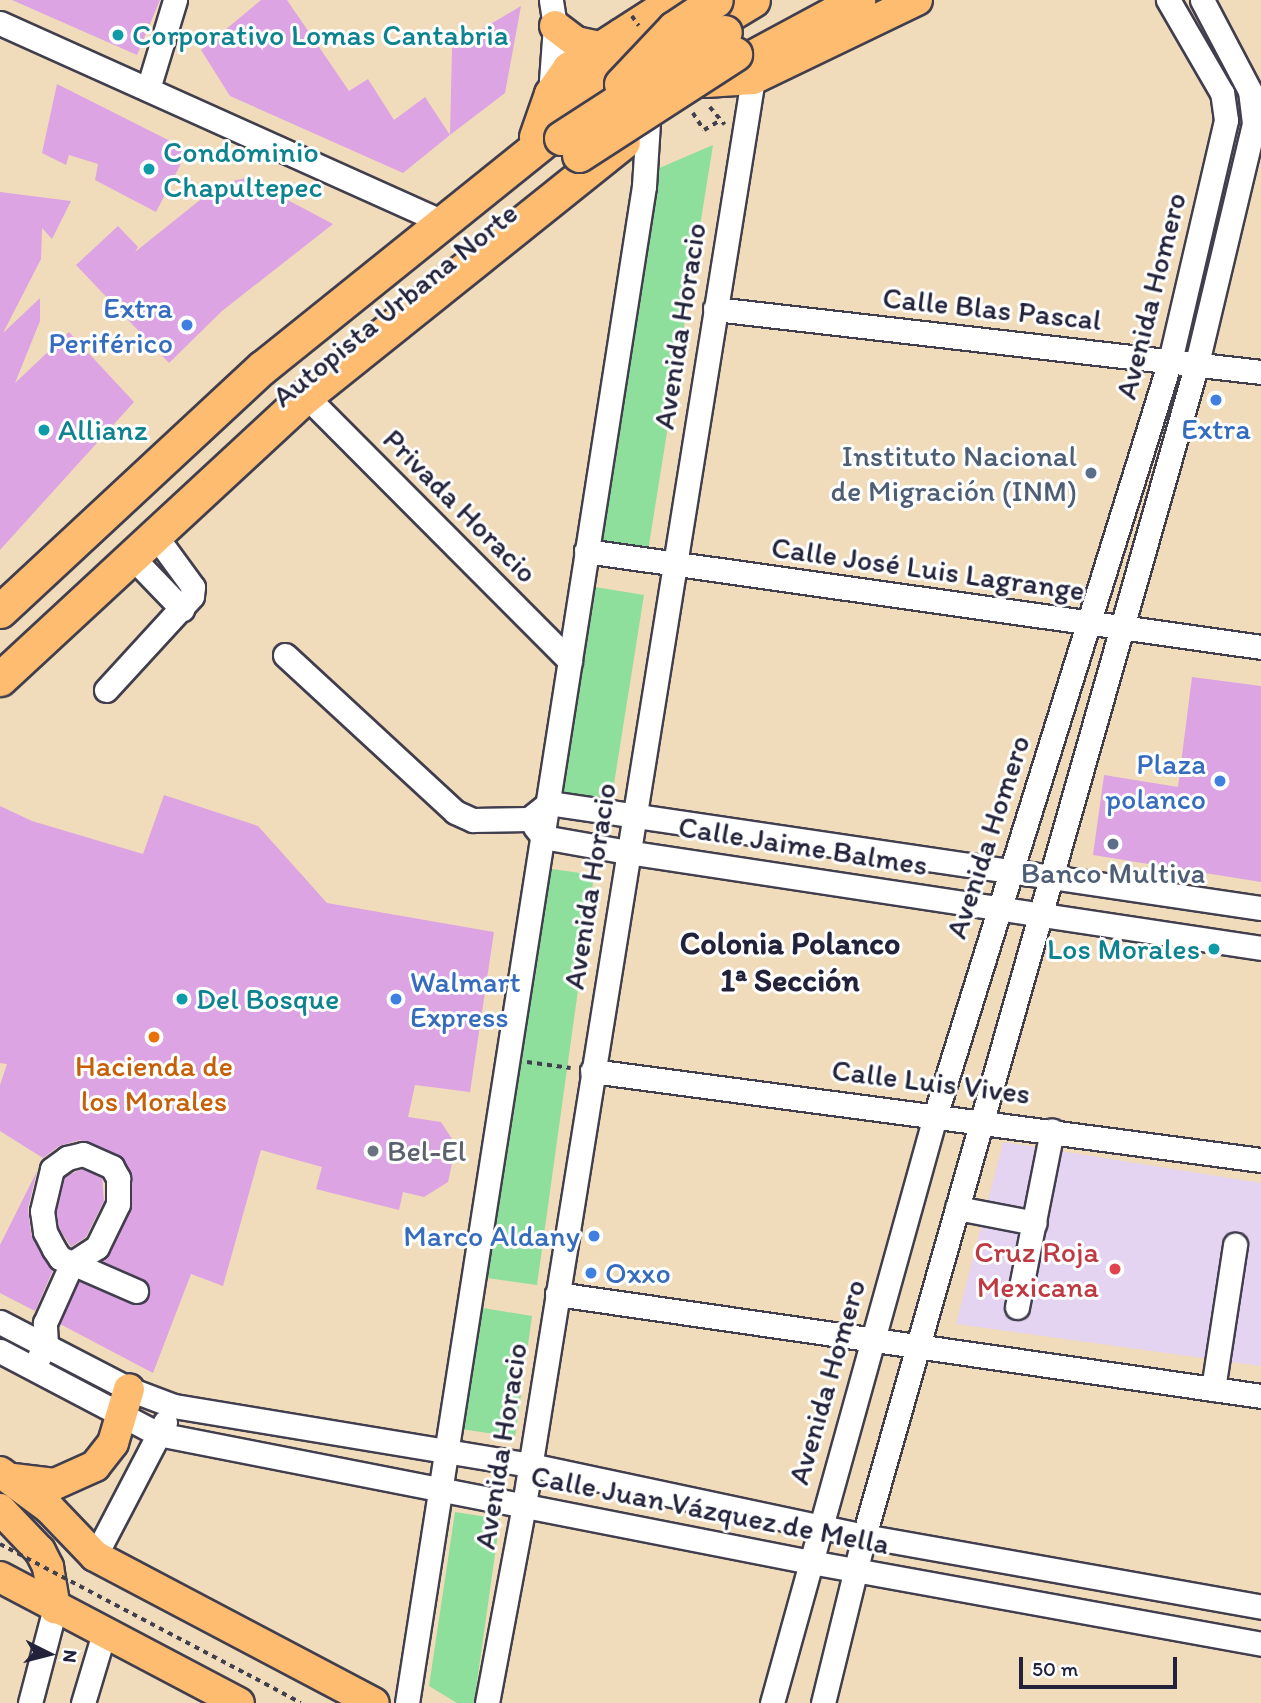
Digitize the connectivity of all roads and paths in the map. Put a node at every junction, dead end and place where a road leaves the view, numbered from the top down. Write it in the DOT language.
graph roads {
  1 [pos="175,0"];
  2 [pos="674,0"];
  3 [pos="716,0"];
  4 [pos="753,0"];
  5 [pos="780,0"];
  6 [pos="830,0"];
  7 [pos="858,0"];
  8 [pos="917,0"];
  9 [pos="1168,0"];
  10 [pos="1202,0"];
  11 [pos="553,13"];
  12 [pos="0,23"];
  13 [pos="611,41"];
  14 [pos="753,79"];
  15 [pos="706,82"];
  16 [pos="148,89"];
  17 [pos="1255,92"];
  18 [pos="1222,93"];
  19 [pos="550,94"];
  20 [pos="598,111"];
  21 [pos="1226,120"];
  22 [pos="719,121"];
  23 [pos="648,122"];
  24 [pos="1257,123"];
  25 [pos="704,130"];
  26 [pos="526,148"];
  27 [pos="441,221"];
  28 [pos="715,309"];
  29 [pos="1170,361"];
  30 [pos="1197,363"];
  31 [pos="1261,372"];
  32 [pos="306,396"];
  33 [pos="143,546"];
  34 [pos="586,551"];
  35 [pos="673,563"];
  36 [pos="182,609"];
  37 [pos="0,611"];
  38 [pos="1089,624"];
  39 [pos="0,626"];
  40 [pos="1124,628"];
  41 [pos="1261,647"];
  42 [pos="285,655"];
  43 [pos="570,662"];
  44 [pos="0,663"];
  45 [pos="0,679"];
  46 [pos="106,690"];
  47 [pos="549,803"];
  48 [pos="633,816"];
  49 [pos="529,819"];
  50 [pos="543,838"];
  51 [pos="627,852"];
  52 [pos="1009,870"];
  53 [pos="1050,875"];
  54 [pos="997,907"];
  55 [pos="1261,908"];
  56 [pos="1040,911"];
  57 [pos="1261,948"];
  58 [pos="507,1059"];
  59 [pos="592,1071"];
  60 [pos="936,1113"];
  61 [pos="982,1120"];
  62 [pos="1052,1130"];
  63 [pos="1261,1160"];
  64 [pos="957,1208"];
  65 [pos="1034,1223"];
  66 [pos="1235,1245"];
  67 [pos="72,1263"];
  68 [pos="136,1291"];
  69 [pos="557,1294"];
  70 [pos="1017,1307"];
  71 [pos="0,1322"];
  72 [pos="872,1338"];
  73 [pos="46,1345"];
  74 [pos="919,1345"];
  75 [pos="0,1351"];
  76 [pos="33,1369"];
  77 [pos="1213,1389"];
  78 [pos="1261,1396"];
  79 [pos="126,1402"];
  80 [pos="174,1406"];
  81 [pos="158,1434"];
  82 [pos="444,1450"];
  83 [pos="530,1465"];
  84 [pos="6,1476"];
  85 [pos="438,1490"];
  86 [pos="524,1505"];
  87 [pos="0,1509"];
  88 [pos="820,1527"];
  89 [pos="864,1536"];
  90 [pos="0,1544"];
  91 [pos="95,1556"];
  92 [pos="811,1562"];
  93 [pos="855,1570"];
  94 [pos="0,1577"];
  95 [pos="1116,1579"];
  96 [pos="1261,1607"];
  97 [pos="55,1608"];
  98 [pos="1108,1618"];
  99 [pos="104,1633"];
  100 [pos="1261,1644"];
  101 [pos="30,1703"];
  102 [pos="83,1703"];
  103 [pos="239,1703"];
  104 [pos="302,1703"];
  105 [pos="374,1703"];
  106 [pos="407,1703"];
  107 [pos="487,1703"];
  108 [pos="772,1703"];
  109 [pos="823,1703"];
  1 -- 16 [label="street"];
  2 -- 13 [label="main road"];
  3 -- 20 [label="highway, bridge"];
  4 -- 26 [label="highway"];
  5 -- 20 [label="highway, Autopista Urbana Norte, bridge"];
  6 -- 44 [label="highway, Autopista Urbana Norte, bridge"];
  7 -- 15 [label="highway"];
  8 -- 14 [label="main road"];
  9 -- 18 [label="street, Avenida Homero"];
  10 -- 17 [label="street, Avenida Homero"];
  11 -- 13 [label="main road"];
  11 -- 19 [label="street"];
  12 -- 16 [label="street"];
  13 -- 19 [label="main road"];
  13 -- 26 [label="highway"];
  14 -- 15 [label="main road"];
  14 -- 28 [label="street, Avenida Horacio"];
  15 -- 23 [label="highway"];
  16 -- 27 [label="street"];
  17 -- 18 [label="street"];
  17 -- 24 [label="street, Avenida Homero"];
  18 -- 21 [label="street, Avenida Homero"];
  19 -- 26 [label="main road"];
  20 -- 39 [label="highway, Autopista Urbana Norte, bridge"];
  21 -- 24 [label="street"];
  21 -- 29 [label="street, Avenida Homero"];
  22 -- 25 [label="path"];
  23 -- 32 [label="highway"];
  23 -- 34 [label="street, Avenida Horacio"];
  24 -- 30 [label="street, Avenida Homero"];
  26 -- 27 [label="highway"];
  27 -- 37 [label="highway"];
  28 -- 29 [label="street, Calle Blas Pascal"];
  28 -- 35 [label="street, Avenida Horacio"];
  29 -- 30 [label="street, Calle Blas Pascal"];
  29 -- 38 [label="street, Avenida Homero"];
  30 -- 31 [label="street, Calle Blas Pascal"];
  30 -- 40 [label="street, Avenida Homero"];
  32 -- 33 [label="highway"];
  32 -- 43 [label="street, Privada Horacio"];
  33 -- 36 [label="street"];
  33 -- 36 [label="street"];
  33 -- 45 [label="highway"];
  34 -- 35 [label="street, Calle José Luis Lagrange"];
  34 -- 43 [label="street, Avenida Horacio"];
  35 -- 38 [label="street, Calle José Luis Lagrange"];
  35 -- 48 [label="street, Avenida Horacio"];
  36 -- 46 [label="street"];
  38 -- 40 [label="street, Calle José Luis Lagrange"];
  38 -- 52 [label="street, Avenida Homero"];
  40 -- 41 [label="street, Calle José Luis Lagrange"];
  40 -- 53 [label="street, Avenida Homero"];
  42 -- 49 [label="street"];
  43 -- 47 [label="street, Avenida Horacio"];
  47 -- 48 [label="street, Calle Jaime Balmes"];
  47 -- 49 [label="street"];
  47 -- 50 [label="street, Avenida Horacio"];
  48 -- 51 [label="street, Avenida Horacio"];
  48 -- 52 [label="street, Calle Jaime Balmes"];
  49 -- 50 [label="street"];
  50 -- 51 [label="street, Calle Jaime Balmes"];
  50 -- 58 [label="street, Avenida Horacio"];
  51 -- 54 [label="street, Calle Jaime Balmes"];
  51 -- 59 [label="street, Avenida Horacio"];
  52 -- 53 [label="street, Calle Jaime Balmes"];
  52 -- 54 [label="street, Avenida Homero"];
  53 -- 55 [label="street, Calle Jaime Balmes"];
  53 -- 56 [label="street, Avenida Homero"];
  54 -- 56 [label="street, Calle Jaime Balmes"];
  54 -- 60 [label="street, Avenida Homero"];
  56 -- 57 [label="street, Calle Jaime Balmes"];
  56 -- 61 [label="street, Avenida Homero"];
  58 -- 59 [label="path"];
  58 -- 82 [label="street, Avenida Horacio"];
  59 -- 60 [label="street, Calle Luis Vives"];
  59 -- 69 [label="street, Avenida Horacio"];
  60 -- 61 [label="street, Calle Luis Vives"];
  60 -- 72 [label="street, Avenida Homero"];
  61 -- 62 [label="street, Calle Luis Vives"];
  61 -- 64 [label="street, Avenida Homero"];
  62 -- 63 [label="street, Calle Luis Vives"];
  62 -- 65 [label="street"];
  64 -- 65 [label="street"];
  64 -- 74 [label="street, Avenida Homero"];
  65 -- 70 [label="street"];
  66 -- 77 [label="street"];
  67 -- 67 [label="street"];
  67 -- 68 [label="street"];
  67 -- 73 [label="street"];
  69 -- 72 [label="street"];
  69 -- 83 [label="street, Avenida Horacio"];
  71 -- 73 [label="street, Calle Juan Vázquez de Mella"];
  72 -- 74 [label="street"];
  72 -- 88 [label="street, Avenida Homero"];
  73 -- 76 [label="street"];
  73 -- 79 [label="street, Calle Juan Vázquez de Mella"];
  74 -- 77 [label="street"];
  74 -- 89 [label="street, Avenida Homero"];
  75 -- 76 [label="street, Calle Juan Vázquez de Mella"];
  76 -- 79 [label="street, Calle Juan Vázquez de Mella"];
  77 -- 78 [label="street"];
  79 -- 80 [label="street, Calle Juan Vázquez de Mella"];
  79 -- 81 [label="street, Calle Juan Vázquez de Mella"];
  79 -- 84 [label="main road"];
  80 -- 81 [label="street"];
  80 -- 82 [label="street, Calle Juan Vázquez de Mella"];
  81 -- 85 [label="street, Calle Juan Vázquez de Mella"];
  81 -- 91 [label="street"];
  82 -- 83 [label="street, Calle Juan Vázquez de Mella"];
  82 -- 85 [label="street, Avenida Horacio"];
  83 -- 86 [label="street, Avenida Horacio"];
  83 -- 88 [label="street, Calle Juan Vázquez de Mella"];
  84 -- 91 [label="main road"];
  85 -- 86 [label="street, Calle Juan Vázquez de Mella"];
  85 -- 106 [label="street, Avenida Horacio"];
  86 -- 92 [label="street, Calle Juan Vázquez de Mella"];
  86 -- 107 [label="street, Avenida Horacio"];
  87 -- 97 [label="main road"];
  88 -- 89 [label="street, Calle Juan Vázquez de Mella"];
  88 -- 92 [label="street, Avenida Homero"];
  89 -- 93 [label="street, Avenida Homero"];
  89 -- 95 [label="street, Calle Juan Vázquez de Mella"];
  90 -- 104 [label="path, bridge"];
  91 -- 105 [label="main road"];
  92 -- 93 [label="street, Calle Juan Vázquez de Mella"];
  92 -- 108 [label="street, Avenida Homero"];
  93 -- 98 [label="street, Calle Juan Vázquez de Mella"];
  93 -- 109 [label="street, Avenida Homero"];
  94 -- 97 [label="main road"];
  95 -- 96 [label="street, Calle Juan Vázquez de Mella"];
  95 -- 98 [label="street"];
  97 -- 99 [label="main road"];
  97 -- 101 [label="street"];
  98 -- 100 [label="street, Calle Juan Vázquez de Mella"];
  99 -- 102 [label="street"];
  99 -- 103 [label="main road"];
}
